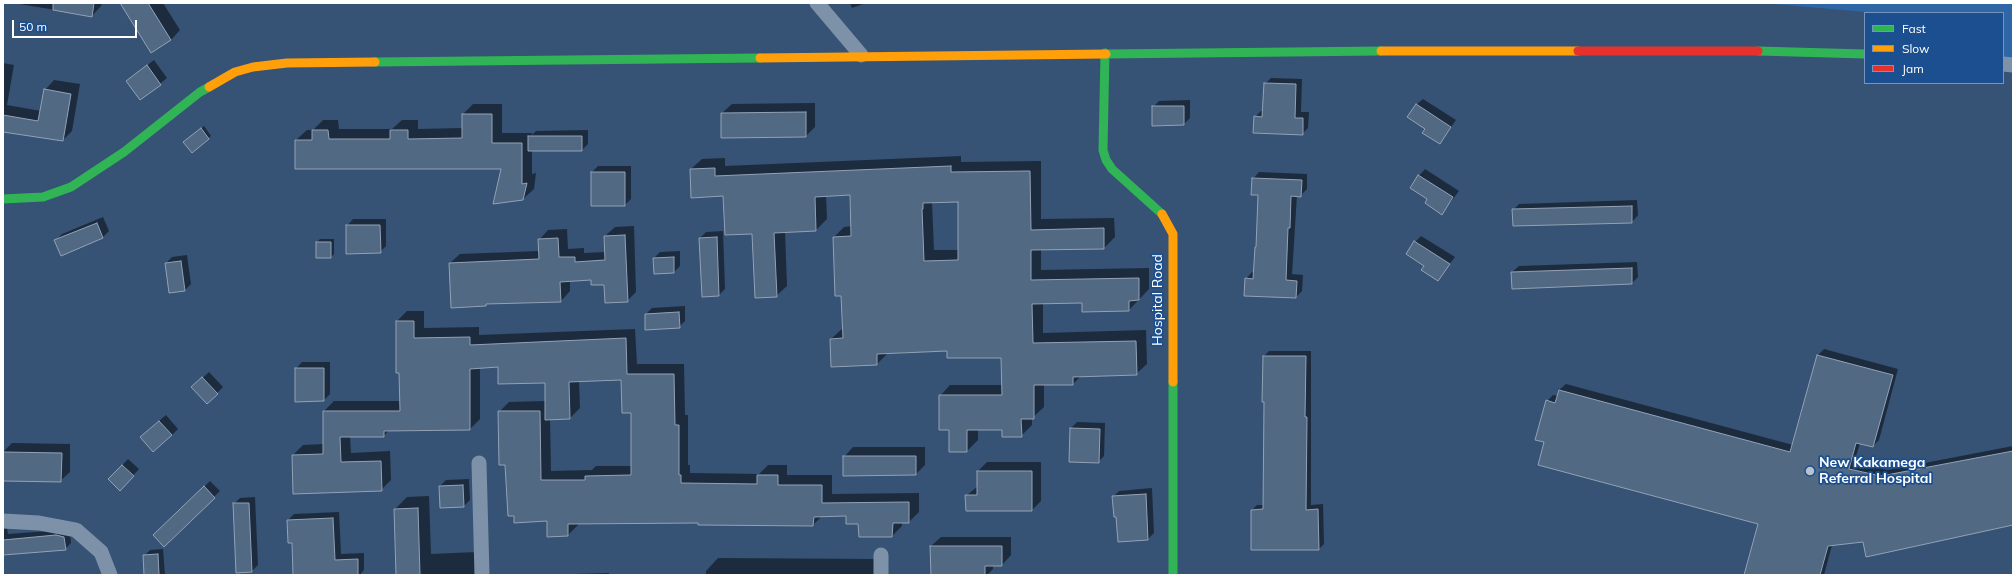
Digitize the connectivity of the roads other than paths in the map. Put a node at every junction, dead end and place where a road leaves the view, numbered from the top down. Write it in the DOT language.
graph roads {
  1 [pos="817,3"];
  2 [pos="1105,53"];
  3 [pos="1864,54"];
  4 [pos="861,55"];
  5 [pos="3,200"];
  6 [pos="480,463"];
  7 [pos="3,522"];
  8 [pos="881,555"];
  9 [pos="110,575"];
  10 [pos="482,575"];
  11 [pos="881,575"];
  12 [pos="1173,575"];
  1 -- 4 [label="street"];
  2 -- 3 [label="street"];
  2 -- 4 [label="street"];
  2 -- 12 [label="street, Hospital Road"];
  4 -- 5 [label="street"];
  6 -- 10 [label="street"];
  7 -- 9 [label="street"];
  8 -- 11 [label="street"];
}
